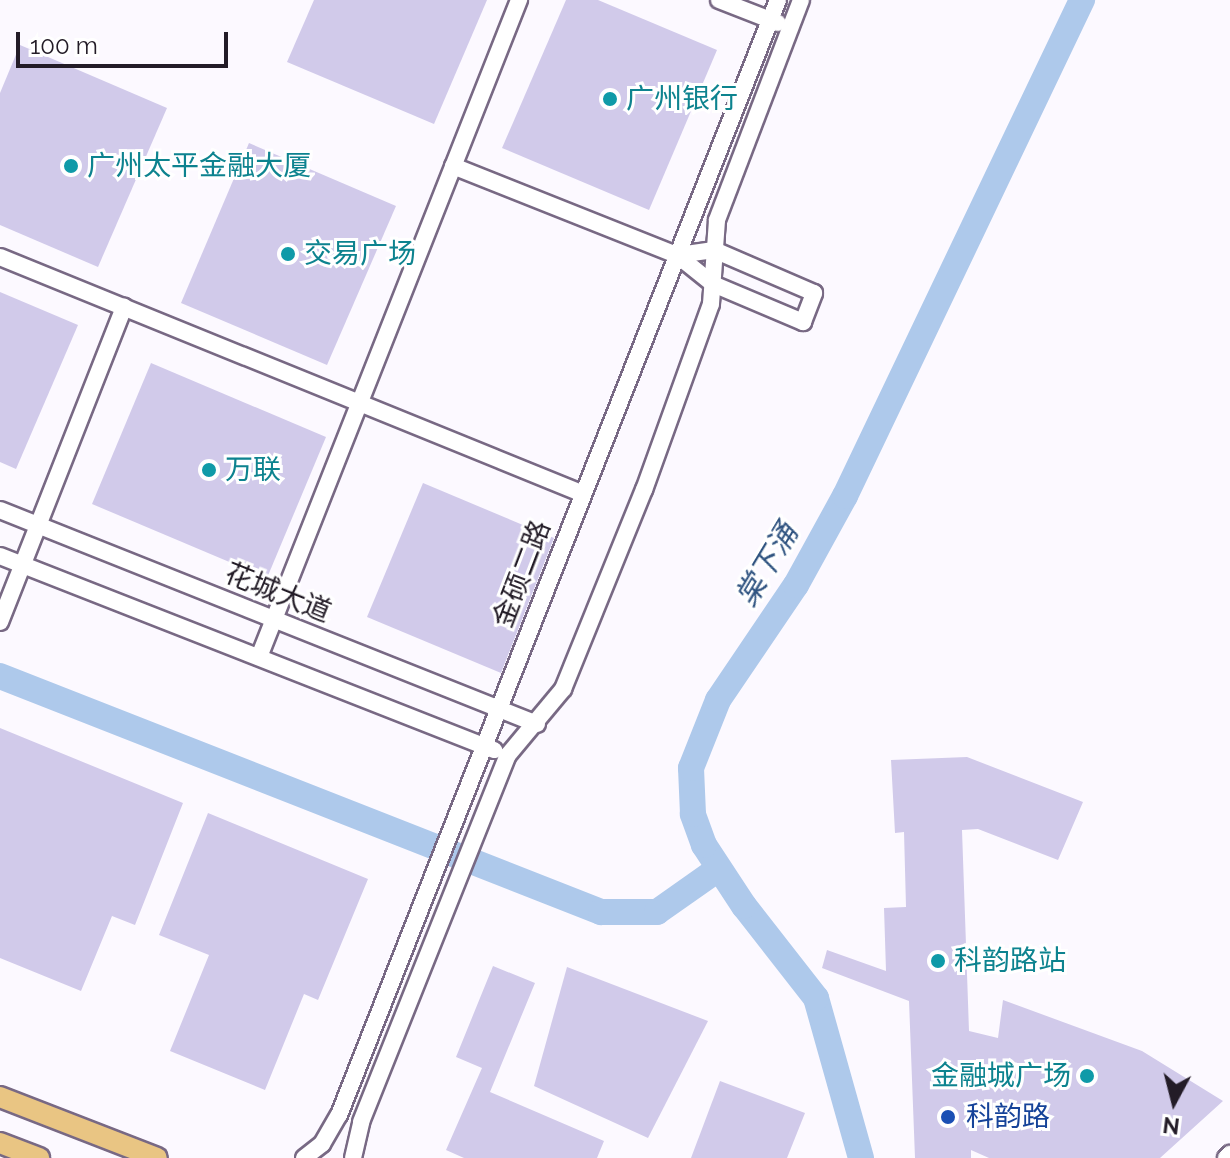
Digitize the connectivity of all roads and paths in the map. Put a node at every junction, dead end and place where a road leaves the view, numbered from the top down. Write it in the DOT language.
graph roads {
  1 [pos="519,0"];
  2 [pos="719,0"];
  3 [pos="778,0"];
  4 [pos="801,0"];
  5 [pos="770,20"];
  6 [pos="790,28"];
  7 [pos="453,166"];
  8 [pos="714,250"];
  9 [pos="677,255"];
  10 [pos="0,257"];
  11 [pos="713,284"];
  12 [pos="124,307"];
  13 [pos="360,403"];
  14 [pos="581,493"];
  15 [pos="0,510"];
  16 [pos="38,525"];
  17 [pos="0,556"];
  18 [pos="23,564"];
  19 [pos="274,620"];
  20 [pos="0,622"];
  21 [pos="259,657"];
  22 [pos="498,709"];
  23 [pos="537,724"];
  24 [pos="486,747"];
  25 [pos="508,755"];
  26 [pos="0,1097"];
  27 [pos="0,1143"];
  28 [pos="39,1158"];
  29 [pos="157,1158"];
  30 [pos="304,1158"];
  31 [pos="353,1158"];
  1 -- 7 [label="street"];
  2 -- 5 [label="street"];
  3 -- 5 [label="street, 金硕二路"];
  4 -- 6 [label="street"];
  5 -- 6 [label="street"];
  5 -- 9 [label="street, 金硕二路"];
  6 -- 8 [label="street"];
  7 -- 9 [label="street"];
  7 -- 13 [label="street"];
  8 -- 9 [label="street"];
  8 -- 11 [label="street"];
  8 -- 11 [label="street"];
  9 -- 11 [label="street"];
  9 -- 14 [label="street, 金硕二路"];
  10 -- 12 [label="street"];
  11 -- 23 [label="street"];
  12 -- 13 [label="street"];
  12 -- 16 [label="street"];
  13 -- 14 [label="street"];
  13 -- 19 [label="street"];
  14 -- 22 [label="street, 金硕二路"];
  15 -- 16 [label="street, 花城大道"];
  16 -- 18 [label="street"];
  16 -- 19 [label="street, 花城大道"];
  17 -- 18 [label="street"];
  18 -- 20 [label="street"];
  18 -- 21 [label="street"];
  19 -- 21 [label="street"];
  19 -- 22 [label="street, 花城大道"];
  21 -- 24 [label="street"];
  22 -- 23 [label="street, 花城大道"];
  22 -- 24 [label="street, 金硕二路"];
  23 -- 25 [label="street"];
  24 -- 25 [label="street"];
  24 -- 30 [label="street, 金硕二路"];
  25 -- 31 [label="street"];
  26 -- 29 [label="main road"];
  27 -- 28 [label="main road"];
}
